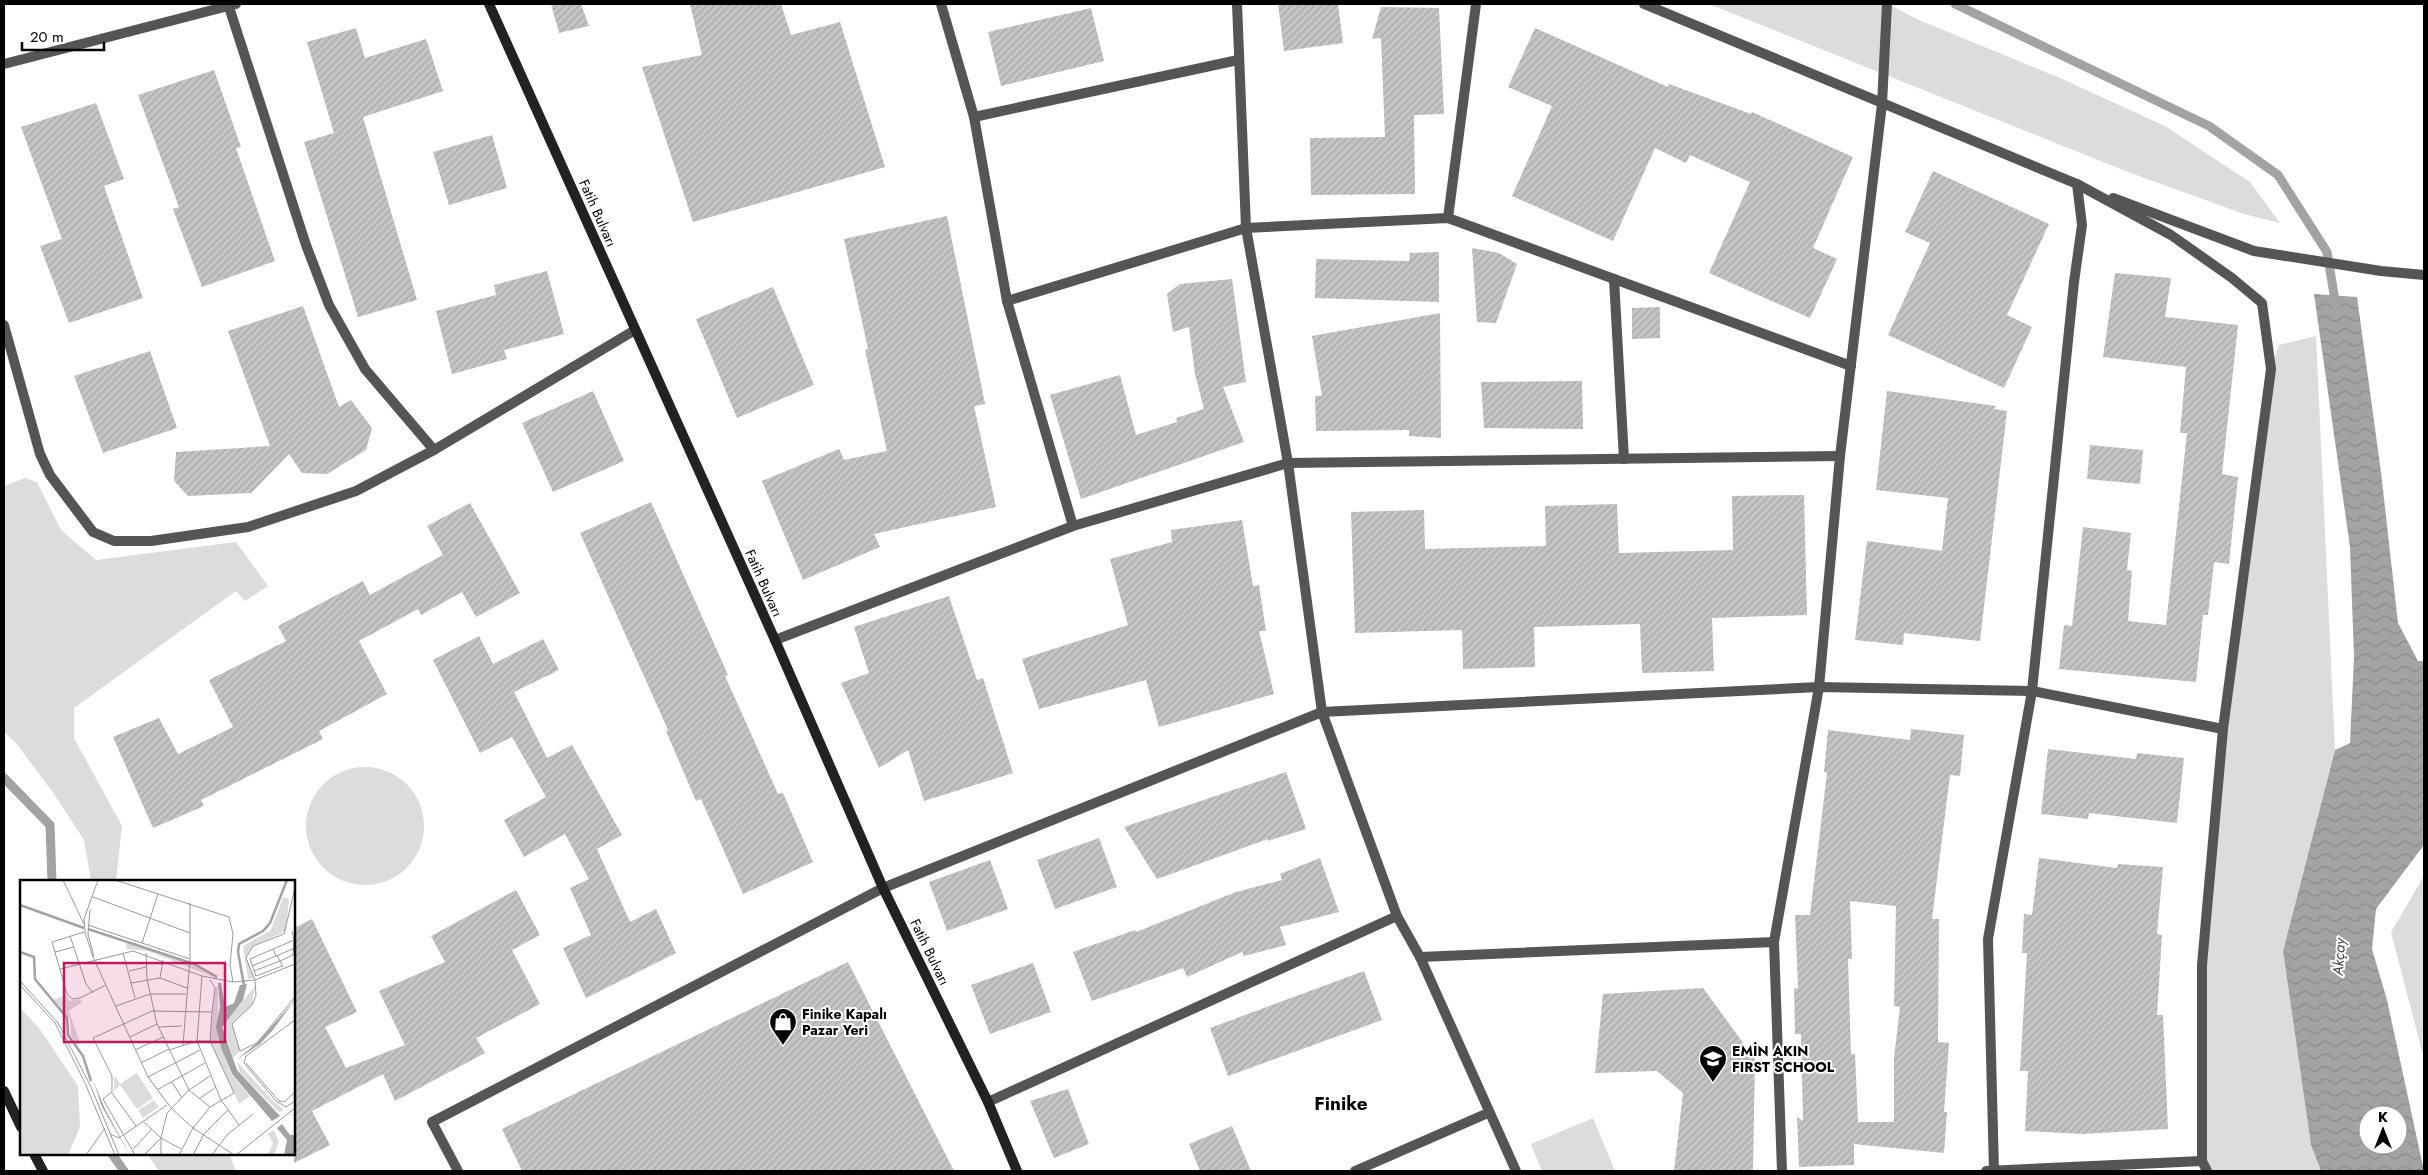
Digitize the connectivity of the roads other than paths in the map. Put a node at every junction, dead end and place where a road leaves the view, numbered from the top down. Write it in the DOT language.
graph roads {
  1 [pos="231,4"];
  2 [pos="489,4"];
  3 [pos="942,4"];
  4 [pos="1237,4"];
  5 [pos="1476,4"];
  6 [pos="1644,4"];
  7 [pos="1887,4"];
  8 [pos="1238,60"];
  9 [pos="4,64"];
  10 [pos="1882,104"];
  11 [pos="974,117"];
  12 [pos="2077,184"];
  13 [pos="1448,218"];
  14 [pos="1246,228"];
  15 [pos="2424,275"];
  16 [pos="1614,279"];
  17 [pos="1007,301"];
  18 [pos="4,325"];
  19 [pos="636,330"];
  20 [pos="1852,366"];
  21 [pos="434,450"];
  22 [pos="1840,456"];
  23 [pos="1624,459"];
  24 [pos="1288,462"];
  25 [pos="1074,526"];
  26 [pos="775,640"];
  27 [pos="1819,688"];
  28 [pos="2032,691"];
  29 [pos="1322,712"];
  30 [pos="2223,729"];
  31 [pos="883,888"];
  32 [pos="1398,916"];
  33 [pos="1774,942"];
  34 [pos="1420,957"];
  35 [pos="4,1091"];
  36 [pos="988,1102"];
  37 [pos="1488,1113"];
  38 [pos="20,1125"];
  39 [pos="35,1155"];
  40 [pos="2202,1161"];
  41 [pos="43,1171"];
  42 [pos="458,1171"];
  43 [pos="1017,1171"];
  44 [pos="1355,1171"];
  45 [pos="1516,1171"];
  46 [pos="1782,1171"];
  47 [pos="1991,1171"];
  48 [pos="2207,1171"];
  1 -- 9 [label="street"];
  1 -- 21 [label="street"];
  2 -- 19 [label="street, Fatih Bulvarı"];
  3 -- 11 [label="street"];
  4 -- 8 [label="street"];
  5 -- 13 [label="street"];
  6 -- 10 [label="street"];
  7 -- 10 [label="street"];
  8 -- 11 [label="street"];
  8 -- 14 [label="street"];
  10 -- 12 [label="street"];
  10 -- 20 [label="street"];
  11 -- 17 [label="street"];
  12 -- 15 [label="street"];
  12 -- 28 [label="street"];
  12 -- 30 [label="street"];
  13 -- 14 [label="street"];
  13 -- 16 [label="street"];
  14 -- 17 [label="street"];
  14 -- 24 [label="street"];
  16 -- 20 [label="street"];
  16 -- 23 [label="street"];
  17 -- 25 [label="street"];
  18 -- 21 [label="street"];
  19 -- 21 [label="street"];
  19 -- 26 [label="street, Fatih Bulvarı"];
  20 -- 22 [label="street"];
  22 -- 23 [label="street"];
  22 -- 27 [label="street"];
  23 -- 24 [label="street"];
  24 -- 25 [label="street"];
  24 -- 29 [label="street"];
  25 -- 26 [label="street"];
  26 -- 31 [label="street, Fatih Bulvarı"];
  27 -- 28 [label="street"];
  27 -- 29 [label="street"];
  27 -- 33 [label="street"];
  28 -- 30 [label="street"];
  28 -- 47 [label="street"];
  29 -- 31 [label="street"];
  29 -- 32 [label="street"];
  30 -- 40 [label="street"];
  31 -- 36 [label="street, Fatih Bulvarı"];
  31 -- 42 [label="street"];
  32 -- 34 [label="street"];
  32 -- 36 [label="street"];
  33 -- 34 [label="street"];
  33 -- 46 [label="street"];
  34 -- 37 [label="street"];
  35 -- 38 [label="street"];
  36 -- 43 [label="street, Fatih Bulvarı"];
  37 -- 44 [label="street"];
  37 -- 45 [label="street"];
  39 -- 41 [label="street"];
  40 -- 47 [label="street"];
  40 -- 48 [label="street"];
}
